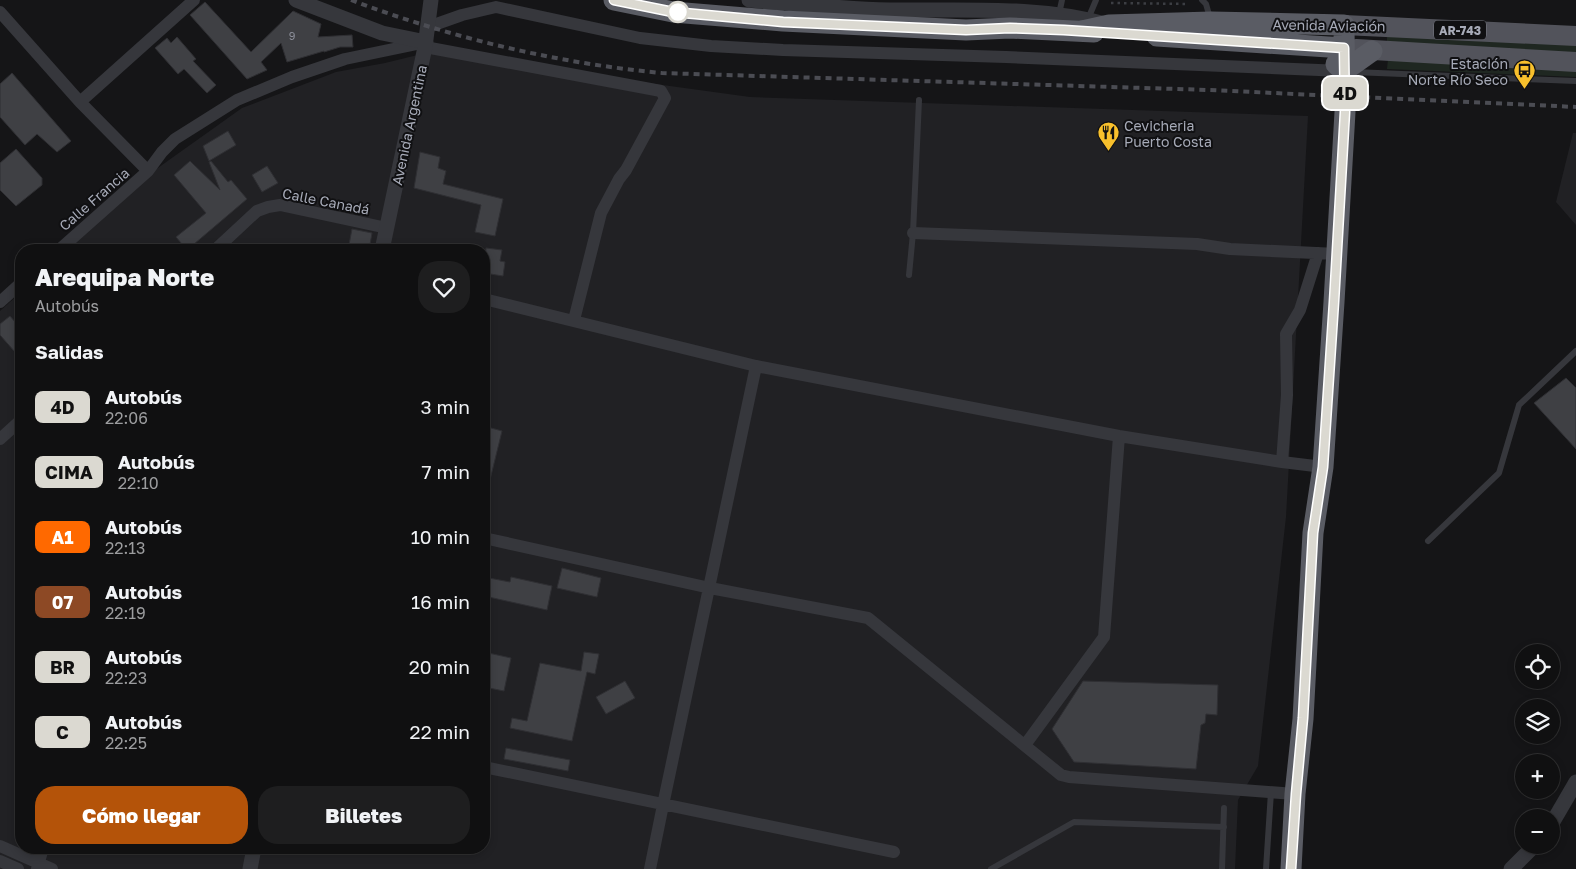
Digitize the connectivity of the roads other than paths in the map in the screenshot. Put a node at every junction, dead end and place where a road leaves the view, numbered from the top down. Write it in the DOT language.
graph roads {
  1 [pos="194,0"];
  2 [pos="296,0"];
  3 [pos="431,0"];
  4 [pos="614,0"];
  5 [pos="749,0"];
  6 [pos="1062,0"];
  7 [pos="1202,0"];
  8 [pos="652,4"];
  9 [pos="0,12"];
  10 [pos="1059,15"];
  11 [pos="1088,16"];
  12 [pos="1007,20"];
  13 [pos="1211,22"];
  14 [pos="1344,25"];
  15 [pos="1576,36"];
  16 [pos="426,39"];
  17 [pos="1306,45"];
  18 [pos="1344,48"];
  19 [pos="1372,51"];
  20 [pos="1576,62"];
  21 [pos="1344,71"];
  22 [pos="1576,81"];
  23 [pos="919,100"];
  24 [pos="80,102"];
  25 [pos="162,152"];
  26 [pos="132,154"];
  27 [pos="148,171"];
  28 [pos="387,228"];
  29 [pos="913,233"];
  30 [pos="66,244"];
  31 [pos="222,244"];
  32 [pos="383,244"];
  33 [pos="1328,254"];
  34 [pos="909,275"];
  35 [pos="15,288"];
  36 [pos="490,300"];
  37 [pos="0,302"];
  38 [pos="574,320"];
  39 [pos="1576,351"];
  40 [pos="756,366"];
  41 [pos="15,425"];
  42 [pos="1119,436"];
  43 [pos="0,439"];
  44 [pos="1282,462"];
  45 [pos="1323,467"];
  46 [pos="490,539"];
  47 [pos="1428,541"];
  48 [pos="710,588"];
  49 [pos="1025,745"];
  50 [pos="490,768"];
  51 [pos="1576,782"];
  52 [pos="1271,792"];
  53 [pos="1296,794"];
  54 [pos="663,805"];
  55 [pos="1224,808"];
  56 [pos="1560,810"];
  57 [pos="1224,826"];
  58 [pos="0,846"];
  59 [pos="894,852"];
  60 [pos="15,854"];
  61 [pos="15,854"];
  62 [pos="253,854"];
  63 [pos="1526,854"];
  64 [pos="0,861"];
  65 [pos="38,866"];
  66 [pos="18,869"];
  67 [pos="52,869"];
  68 [pos="250,869"];
  69 [pos="650,869"];
  70 [pos="991,869"];
  71 [pos="1222,869"];
  72 [pos="1266,869"];
  73 [pos="1291,869"];
  74 [pos="1511,869"];
  1 -- 24 [label="street"];
  2 -- 16 [label="street"];
  3 -- 16 [label="street, Avenida Argentina"];
  4 -- 8 [label="highway, Avenida Aviación"];
  5 -- 12 [label="street"];
  6 -- 10 [label="lane"];
  7 -- 13 [label="lane"];
  8 -- 12 [label="highway, Avenida Aviación"];
  9 -- 24 [label="street"];
  10 -- 11 [label="street"];
  10 -- 12 [label="street"];
  11 -- 12 [label="highway, Avenida Aviación"];
  11 -- 13 [label="highway, Avenida Aviación"];
  11 -- 17 [label="highway, Avenida Aviación"];
  13 -- 14 [label="highway, Avenida Aviación"];
  14 -- 15 [label="main road, Avenida Aviación / AR-743"];
  14 -- 18 [label="highway"];
  16 -- 21 [label="street"];
  16 -- 25 [label="street, Calle Francia"];
  16 -- 28 [label="street, Avenida Argentina"];
  16 -- 38 [label="street"];
  17 -- 18 [label="highway, Avenida Aviación"];
  17 -- 21 [label="highway"];
  18 -- 19 [label="main road, Avenida Aviación / AR-743"];
  18 -- 21 [label="highway"];
  19 -- 20 [label="main road, Avenida Aviación / AR-743"];
  19 -- 21 [label="highway"];
  21 -- 22 [label="lane"];
  21 -- 33 [label="highway"];
  23 -- 29 [label="lane"];
  24 -- 26 [label="street"];
  25 -- 26 [label="street"];
  25 -- 27 [label="street, Calle Francia"];
  26 -- 27 [label="street"];
  27 -- 30 [label="street, Calle Francia"];
  28 -- 31 [label="street, Calle Canadá"];
  28 -- 32 [label="street, Avenida Argentina"];
  29 -- 33 [label="street"];
  29 -- 34 [label="lane"];
  33 -- 44 [label="street"];
  33 -- 45 [label="highway"];
  35 -- 37 [label="street"];
  36 -- 38 [label="street"];
  38 -- 40 [label="street"];
  39 -- 47 [label="lane"];
  40 -- 42 [label="street"];
  40 -- 48 [label="street"];
  41 -- 43 [label="street"];
  42 -- 44 [label="street"];
  42 -- 49 [label="street"];
  44 -- 45 [label="street"];
  45 -- 53 [label="highway"];
  46 -- 48 [label="street"];
  48 -- 49 [label="street"];
  48 -- 54 [label="street"];
  49 -- 52 [label="street"];
  50 -- 54 [label="street"];
  51 -- 56 [label="street"];
  52 -- 53 [label="street"];
  52 -- 72 [label="lane"];
  53 -- 73 [label="highway"];
  54 -- 59 [label="street"];
  54 -- 69 [label="street"];
  55 -- 57 [label="lane"];
  57 -- 70 [label="lane"];
  57 -- 71 [label="lane"];
  58 -- 61 [label="street"];
  60 -- 65 [label="street"];
  62 -- 68 [label="street"];
  63 -- 74 [label="street"];
  64 -- 66 [label="street"];
  65 -- 67 [label="street"];
}
